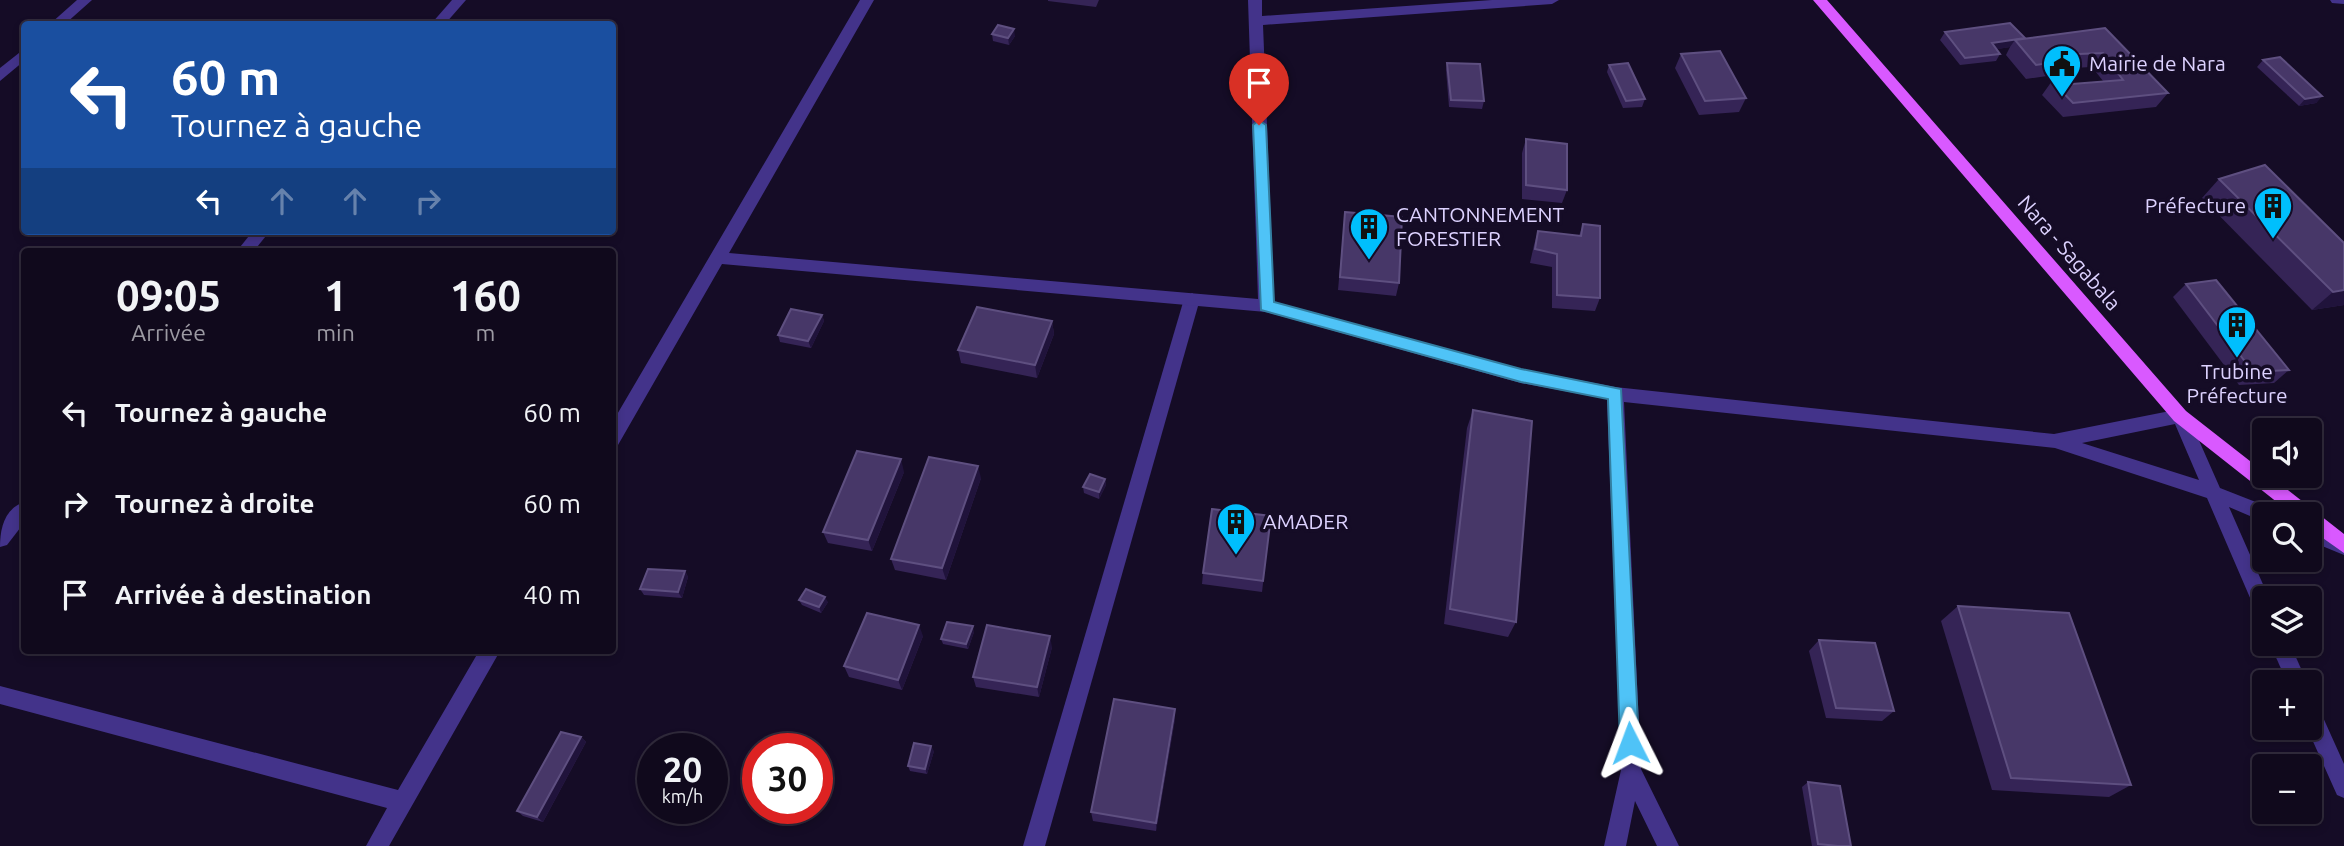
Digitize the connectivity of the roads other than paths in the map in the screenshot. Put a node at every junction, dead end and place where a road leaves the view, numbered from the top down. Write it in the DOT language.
graph roads {
  1 [pos="85,0"];
  2 [pos="459,0"];
  3 [pos="867,0"];
  4 [pos="1255,0"];
  5 [pos="1552,0"];
  6 [pos="1820,0"];
  7 [pos="2337,0"];
  8 [pos="2344,0"];
  9 [pos="60,21"];
  10 [pos="441,21"];
  11 [pos="1256,21"];
  12 [pos="21,57"];
  13 [pos="0,76"];
  14 [pos="717,258"];
  15 [pos="1192,299"];
  16 [pos="1266,306"];
  17 [pos="1615,394"];
  18 [pos="2180,416"];
  19 [pos="616,433"];
  20 [pos="2054,441"];
  21 [pos="2214,493"];
  22 [pos="2290,502"];
  23 [pos="2252,509"];
  24 [pos="21,514"];
  25 [pos="2322,529"];
  26 [pos="2322,538"];
  27 [pos="0,539"];
  28 [pos="2344,546"];
  29 [pos="2254,586"];
  30 [pos="488,654"];
  31 [pos="0,695"];
  32 [pos="2322,738"];
  33 [pos="1631,770"];
  34 [pos="2344,788"];
  35 [pos="403,802"];
  36 [pos="383,845"];
  37 [pos="1034,846"];
  38 [pos="1615,846"];
  39 [pos="1668,846"];
  1 -- 9 [label="street"];
  2 -- 10 [label="street"];
  3 -- 14 [label="street"];
  4 -- 11 [label="street"];
  5 -- 11 [label="street"];
  6 -- 18 [label="main road, Nara - Sagabala"];
  7 -- 8 [label="street"];
  11 -- 16 [label="street"];
  12 -- 13 [label="street"];
  14 -- 15 [label="street"];
  14 -- 19 [label="street"];
  15 -- 16 [label="street"];
  15 -- 37 [label="street"];
  16 -- 17 [label="street"];
  17 -- 20 [label="street"];
  17 -- 33 [label="street"];
  18 -- 20 [label="street"];
  18 -- 21 [label="street"];
  18 -- 22 [label="main road, Nara - Sagabala"];
  20 -- 21 [label="street"];
  21 -- 23 [label="street"];
  21 -- 29 [label="street"];
  24 -- 27 [label="street"];
  25 -- 28 [label="main road"];
  26 -- 28 [label="street"];
  30 -- 35 [label="street"];
  31 -- 35 [label="street"];
  32 -- 34 [label="street"];
  33 -- 38 [label="street"];
  33 -- 39 [label="street"];
  35 -- 36 [label="street"];
}
